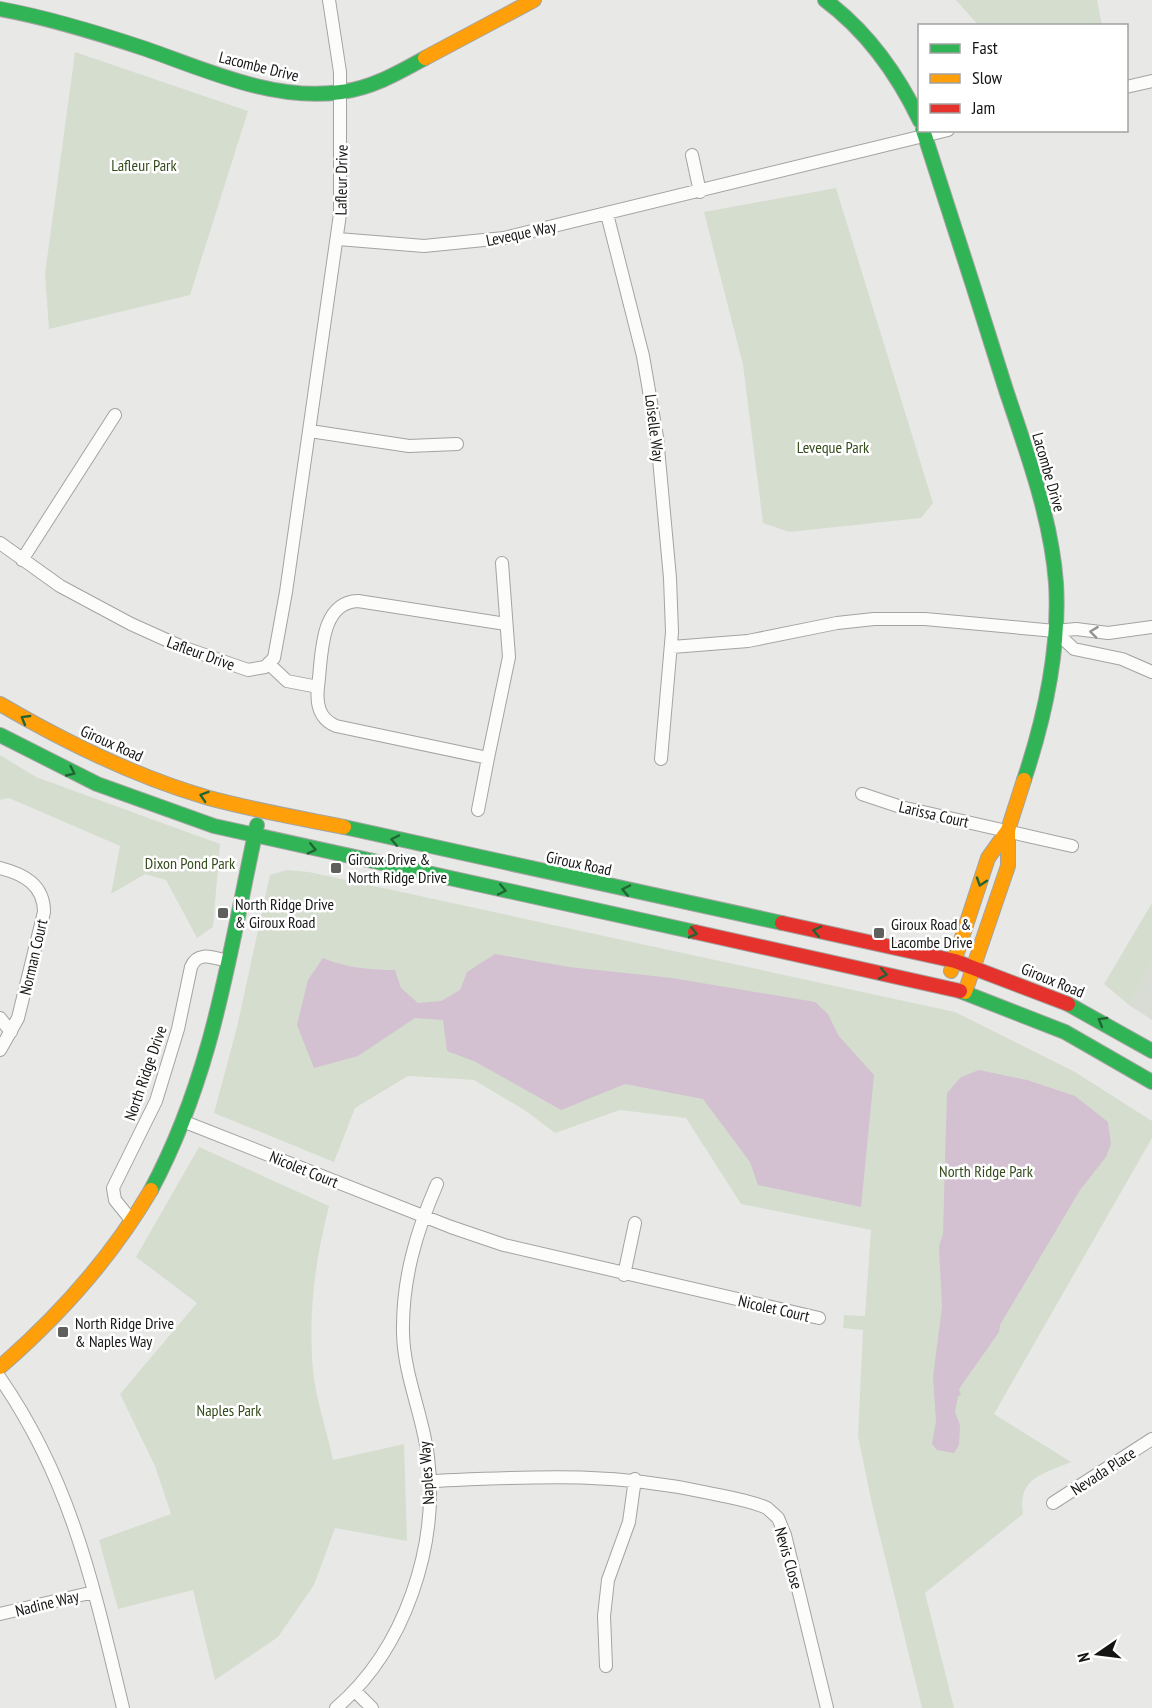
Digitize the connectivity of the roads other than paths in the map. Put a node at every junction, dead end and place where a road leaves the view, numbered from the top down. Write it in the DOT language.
graph roads {
  1 [pos="329,0"];
  2 [pos="534,0"];
  3 [pos="825,0"];
  4 [pos="0,9"];
  5 [pos="1152,81"];
  6 [pos="1128,87"];
  7 [pos="341,92"];
  8 [pos="918,117"];
  9 [pos="924,133"];
  10 [pos="692,155"];
  11 [pos="700,192"];
  12 [pos="607,214"];
  13 [pos="338,239"];
  14 [pos="115,415"];
  15 [pos="310,431"];
  16 [pos="457,444"];
  17 [pos="0,543"];
  18 [pos="22,560"];
  19 [pos="502,563"];
  20 [pos="506,624"];
  21 [pos="1152,627"];
  22 [pos="1055,630"];
  23 [pos="672,646"];
  24 [pos="269,664"];
  25 [pos="1152,672"];
  26 [pos="318,687"];
  27 [pos="0,704"];
  28 [pos="0,735"];
  29 [pos="488,758"];
  30 [pos="661,759"];
  31 [pos="862,794"];
  32 [pos="477,810"];
  33 [pos="261,811"];
  34 [pos="1008,830"];
  35 [pos="255,836"];
  36 [pos="1072,846"];
  37 [pos="0,868"];
  38 [pos="228,961"];
  39 [pos="955,961"];
  40 [pos="975,967"];
  41 [pos="945,986"];
  42 [pos="965,992"];
  43 [pos="0,1018"];
  44 [pos="12,1032"];
  45 [pos="0,1050"];
  46 [pos="1152,1051"];
  47 [pos="1152,1082"];
  48 [pos="184,1122"];
  49 [pos="437,1184"];
  50 [pos="423,1216"];
  51 [pos="132,1221"];
  52 [pos="635,1222"];
  53 [pos="624,1275"];
  54 [pos="819,1318"];
  55 [pos="0,1367"];
  56 [pos="0,1378"];
  57 [pos="1152,1439"];
  58 [pos="635,1479"];
  59 [pos="429,1481"];
  60 [pos="1053,1503"];
  61 [pos="94,1592"];
  62 [pos="0,1614"];
  63 [pos="606,1666"];
  64 [pos="355,1691"];
  65 [pos="123,1708"];
  66 [pos="336,1708"];
  67 [pos="372,1708"];
  68 [pos="828,1708"];
  1 -- 7 [label="street, Lafleur Drive"];
  2 -- 7 [label="street, Lacombe Drive"];
  3 -- 8 [label="street"];
  4 -- 7 [label="street, Lacombe Drive"];
  5 -- 6 [label="street"];
  7 -- 13 [label="street, Lafleur Drive"];
  9 -- 11 [label="street, Leveque Way"];
  9 -- 22 [label="street, Lacombe Drive"];
  10 -- 11 [label="street"];
  11 -- 12 [label="street, Leveque Way"];
  12 -- 13 [label="street, Leveque Way"];
  12 -- 23 [label="street, Loiselle Way"];
  13 -- 15 [label="street, Lafleur Drive"];
  14 -- 18 [label="street"];
  15 -- 16 [label="street"];
  15 -- 24 [label="street, Lafleur Drive"];
  17 -- 18 [label="street, Lafleur Drive"];
  18 -- 24 [label="street, Lafleur Drive"];
  19 -- 20 [label="street"];
  20 -- 26 [label="street"];
  20 -- 29 [label="street"];
  21 -- 22 [label="street, one-way"];
  22 -- 23 [label="street"];
  22 -- 25 [label="street"];
  22 -- 34 [label="street, Lacombe Drive"];
  23 -- 30 [label="street, Loiselle Way"];
  24 -- 26 [label="street"];
  26 -- 29 [label="street"];
  33 -- 27 [label="street, Giroux Road, one-way"];
  28 -- 35 [label="street, one-way"];
  29 -- 32 [label="street"];
  31 -- 34 [label="street, Larissa Court"];
  33 -- 35 [label="street"];
  39 -- 33 [label="street, Giroux Road, one-way"];
  34 -- 36 [label="street"];
  34 -- 39 [label="street, Lacombe Drive, one-way"];
  34 -- 40 [label="street, Lacombe Drive"];
  35 -- 38 [label="street"];
  35 -- 41 [label="street, one-way"];
  37 -- 44 [label="street, Norman Court"];
  38 -- 48 [label="street"];
  38 -- 51 [label="street, North Ridge Drive"];
  39 -- 40 [label="street, Giroux Road"];
  39 -- 41 [label="street, Lacombe Drive"];
  40 -- 42 [label="street, Lacombe Drive"];
  46 -- 40 [label="street, Giroux Road, one-way"];
  41 -- 42 [label="street"];
  42 -- 47 [label="street"];
  43 -- 44 [label="street"];
  44 -- 45 [label="street, Norman Court"];
  48 -- 50 [label="street, Nicolet Court"];
  48 -- 51 [label="street"];
  49 -- 50 [label="street"];
  50 -- 53 [label="street, Nicolet Court"];
  50 -- 59 [label="street, Naples Way"];
  51 -- 55 [label="street"];
  52 -- 53 [label="street"];
  53 -- 54 [label="street, Nicolet Court"];
  56 -- 61 [label="street"];
  57 -- 60 [label="street, Nevada Place"];
  58 -- 59 [label="street, Nevis Close"];
  58 -- 63 [label="street"];
  58 -- 68 [label="street, Nevis Close"];
  59 -- 64 [label="street, Naples Way"];
  61 -- 62 [label="street, Nadine Way"];
  61 -- 65 [label="street"];
  64 -- 66 [label="street, Naples Way"];
  64 -- 67 [label="street"];
}
